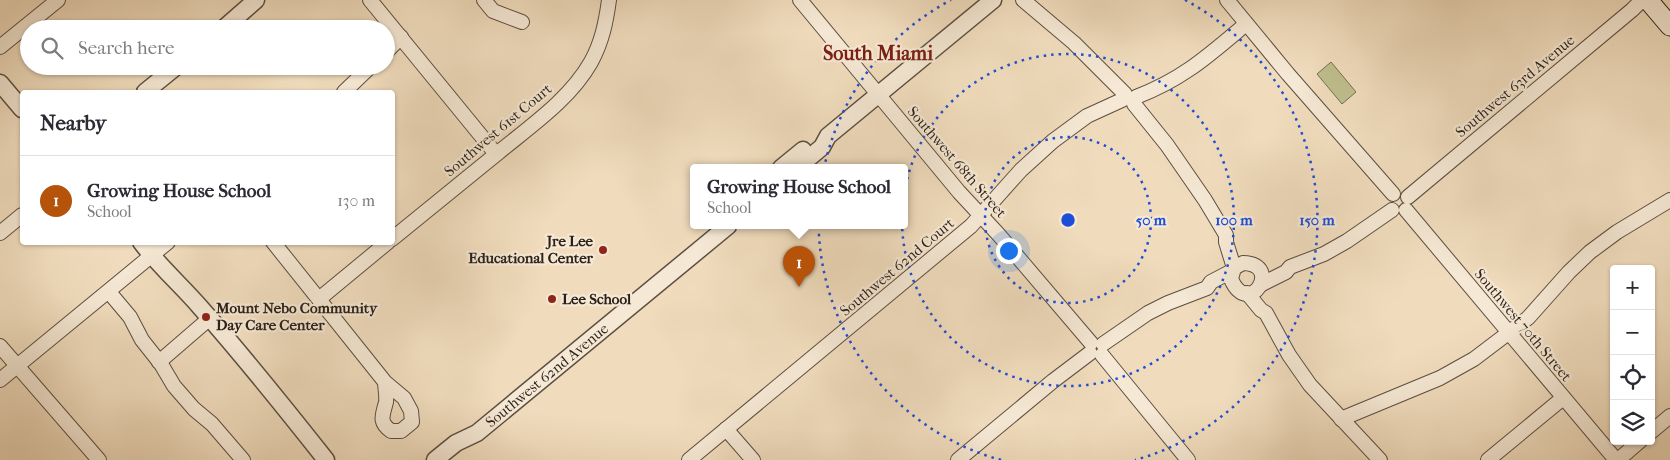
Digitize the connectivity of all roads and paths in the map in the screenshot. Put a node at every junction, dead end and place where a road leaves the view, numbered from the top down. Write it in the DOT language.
graph roads {
  1 [pos="58,0"];
  2 [pos="256,0"];
  3 [pos="370,0"];
  4 [pos="484,0"];
  5 [pos="609,0"];
  6 [pos="800,0"];
  7 [pos="993,0"];
  8 [pos="1023,0"];
  9 [pos="1226,0"];
  10 [pos="1642,0"];
  11 [pos="1648,0"];
  12 [pos="33,20"];
  13 [pos="233,20"];
  14 [pos="386,20"];
  15 [pos="522,22"];
  16 [pos="1246,24"];
  17 [pos="1670,26"];
  18 [pos="20,31"];
  19 [pos="395,31"];
  20 [pos="400,37"];
  21 [pos="395,42"];
  22 [pos="0,47"];
  23 [pos="0,70"];
  24 [pos="166,75"];
  25 [pos="362,75"];
  26 [pos="0,83"];
  27 [pos="147,90"];
  28 [pos="346,90"];
  29 [pos="20,92"];
  30 [pos="878,95"];
  31 [pos="1129,99"];
  32 [pos="20,107"];
  33 [pos="828,136"];
  34 [pos="496,154"];
  35 [pos="786,164"];
  36 [pos="802,164"];
  37 [pos="1670,200"];
  38 [pos="1402,206"];
  39 [pos="981,215"];
  40 [pos="20,217"];
  41 [pos="708,229"];
  42 [pos="724,229"];
  43 [pos="0,234"];
  44 [pos="1226,235"];
  45 [pos="395,237"];
  46 [pos="134,245"];
  47 [pos="143,245"];
  48 [pos="165,245"];
  49 [pos="275,245"];
  50 [pos="384,245"];
  51 [pos="152,257"];
  52 [pos="1253,265"];
  53 [pos="1290,267"];
  54 [pos="1233,270"];
  55 [pos="1207,288"];
  56 [pos="1251,288"];
  57 [pos="109,292"];
  58 [pos="319,299"];
  59 [pos="210,318"];
  60 [pos="1508,333"];
  61 [pos="0,346"];
  62 [pos="1096,349"];
  63 [pos="159,362"];
  64 [pos="18,366"];
  65 [pos="0,380"];
  66 [pos="385,382"];
  67 [pos="1563,398"];
  68 [pos="1670,416"];
  69 [pos="1341,419"];
  70 [pos="726,429"];
  71 [pos="1655,429"];
  72 [pos="456,444"];
  73 [pos="1635,445"];
  74 [pos="99,460"];
  75 [pos="242,460"];
  76 [pos="326,460"];
  77 [pos="435,460"];
  78 [pos="689,460"];
  79 [pos="753,460"];
  80 [pos="958,460"];
  81 [pos="1188,460"];
  82 [pos="1380,460"];
  83 [pos="1488,460"];
  84 [pos="1617,460"];
  1 -- 12 [label="street"];
  2 -- 13 [label="street"];
  3 -- 14 [label="street"];
  4 -- 15 [label="street"];
  5 -- 34 [label="street, Southwest 61st Court"];
  6 -- 30 [label="street, Southwest 68th Street"];
  7 -- 30 [label="street"];
  8 -- 31 [label="street"];
  9 -- 16 [label="street"];
  10 -- 38 [label="street, Southwest 63rd Avenue"];
  11 -- 17 [label="main road"];
  16 -- 31 [label="street, Southwest 62nd Court"];
  16 -- 38 [label="street"];
  18 -- 22 [label="street"];
  19 -- 20 [label="street"];
  20 -- 21 [label="street"];
  20 -- 34 [label="street"];
  23 -- 29 [label="street"];
  24 -- 27 [label="street"];
  25 -- 28 [label="street"];
  26 -- 32 [label="street"];
  30 -- 33 [label="street"];
  30 -- 39 [label="street, Southwest 68th Street"];
  31 -- 39 [label="street, Southwest 62nd Court"];
  31 -- 44 [label="street"];
  33 -- 35 [label="street"];
  33 -- 36 [label="street"];
  34 -- 45 [label="street, Southwest 61st Court"];
  37 -- 60 [label="street"];
  38 -- 53 [label="street, Southwest 63rd Avenue"];
  38 -- 60 [label="street, Southwest 70th Street"];
  39 -- 62 [label="street, Southwest 68th Street"];
  39 -- 70 [label="street, Southwest 62nd Court"];
  40 -- 43 [label="street"];
  41 -- 72 [label="street, Southwest 62nd Avenue"];
  42 -- 72 [label="street, Southwest 62nd Avenue"];
  44 -- 52 [label="street"];
  44 -- 54 [label="street"];
  46 -- 51 [label="street"];
  47 -- 51 [label="street"];
  48 -- 51 [label="street"];
  49 -- 58 [label="street"];
  50 -- 58 [label="street"];
  51 -- 57 [label="street"];
  51 -- 59 [label="street"];
  52 -- 53 [label="street, Southwest 63rd Avenue"];
  52 -- 54 [label="street, Southwest 63rd Avenue"];
  52 -- 56 [label="street"];
  53 -- 56 [label="street, Southwest 63rd Avenue"];
  54 -- 55 [label="street, Southwest 63rd Avenue"];
  54 -- 56 [label="street"];
  55 -- 56 [label="street, Southwest 63rd Avenue"];
  55 -- 62 [label="street, Southwest 63rd Avenue"];
  56 -- 69 [label="street"];
  57 -- 63 [label="street"];
  57 -- 64 [label="street"];
  58 -- 66 [label="street"];
  59 -- 63 [label="street"];
  59 -- 76 [label="street"];
  60 -- 67 [label="street, Southwest 70th Street"];
  60 -- 69 [label="street"];
  61 -- 64 [label="street"];
  62 -- 80 [label="street, Southwest 63rd Avenue"];
  62 -- 81 [label="street, Southwest 68th Street"];
  63 -- 75 [label="street"];
  64 -- 65 [label="street"];
  64 -- 74 [label="street"];
  67 -- 83 [label="street"];
  67 -- 84 [label="street, Southwest 70th Street"];
  68 -- 71 [label="street"];
  69 -- 82 [label="street"];
  70 -- 78 [label="street, Southwest 62nd Court"];
  70 -- 79 [label="street"];
  72 -- 77 [label="street, Southwest 62nd Avenue"];
  73 -- 84 [label="street"];
}
